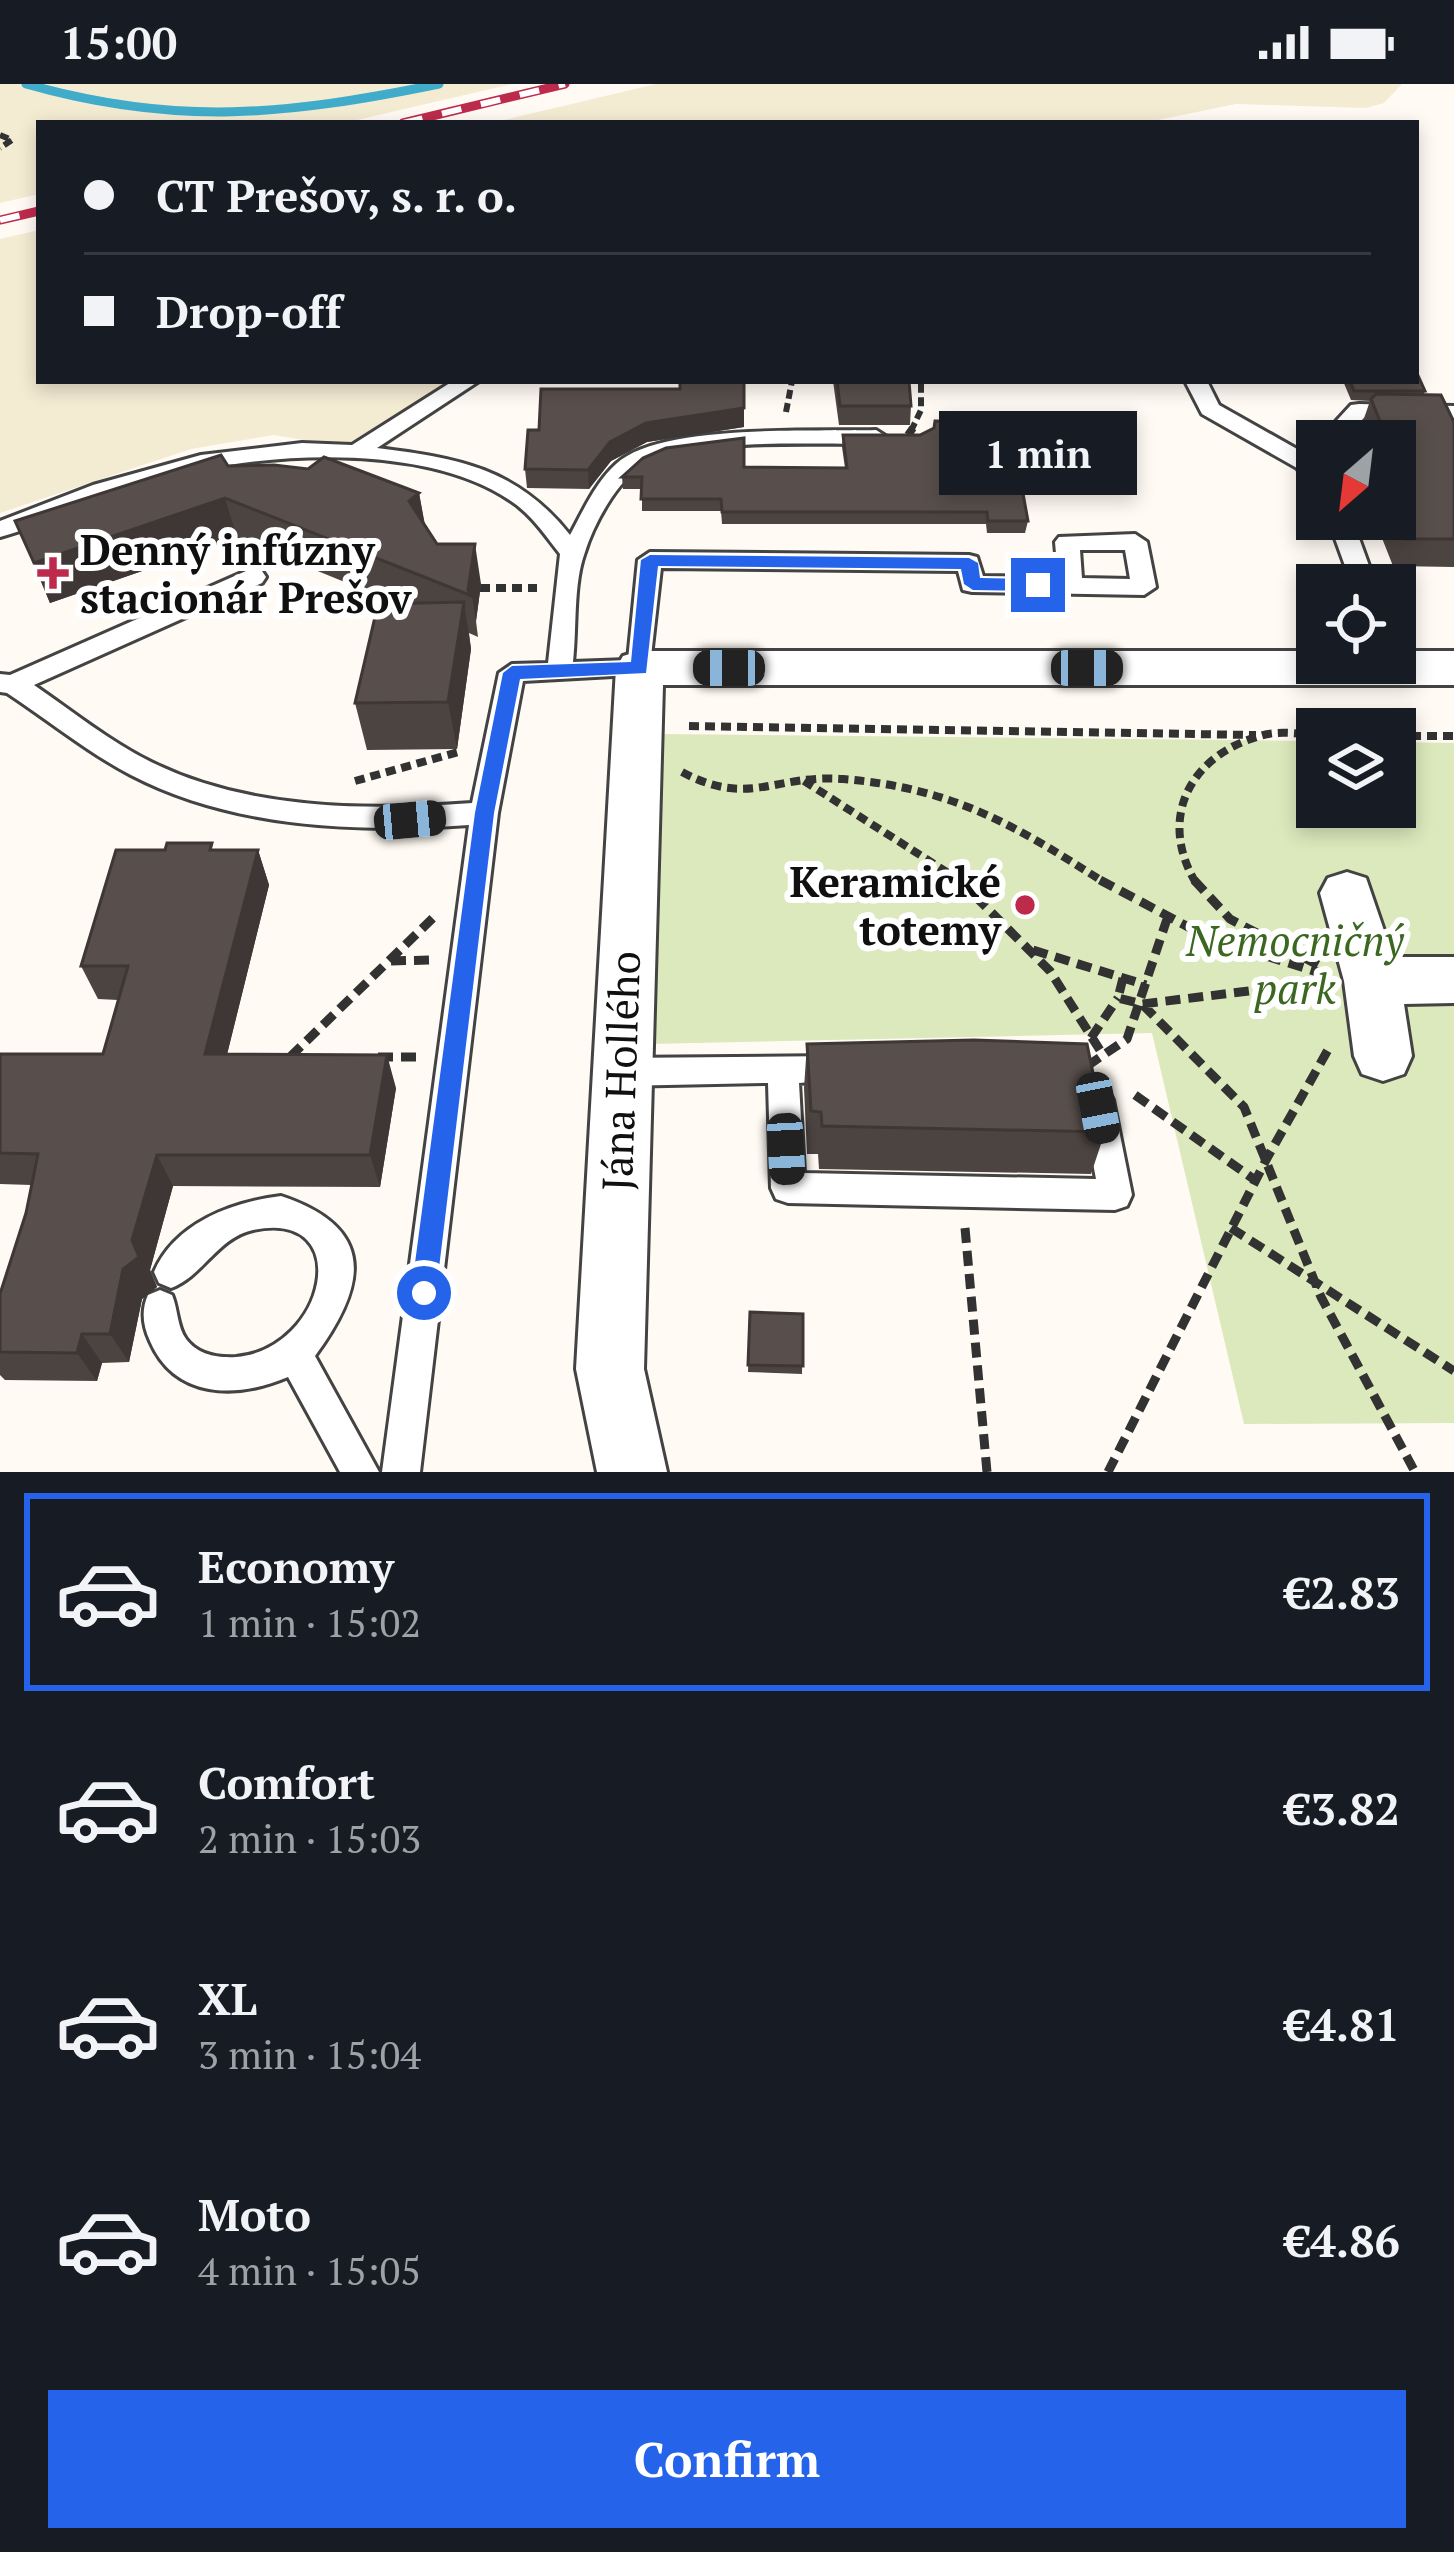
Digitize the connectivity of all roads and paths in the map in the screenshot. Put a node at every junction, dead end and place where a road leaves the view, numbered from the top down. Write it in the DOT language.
graph roads {
  1 [pos="0,135"];
  2 [pos="0,148"];
  3 [pos="462,384"];
  4 [pos="921,384"];
  5 [pos="1198,384"];
  6 [pos="1454,412"];
  7 [pos="1349,420"];
  8 [pos="907,436"];
  9 [pos="357,451"];
  10 [pos="1296,455"];
  11 [pos="0,530"];
  12 [pos="572,553"];
  13 [pos="254,577"];
  14 [pos="1071,585"];
  15 [pos="480,588"];
  16 [pos="568,588"];
  17 [pos="1296,665"];
  18 [pos="1416,666"];
  19 [pos="560,668"];
  20 [pos="640,668"];
  21 [pos="1454,668"];
  22 [pos="6,683"];
  23 [pos="689,725"];
  24 [pos="500,734"];
  25 [pos="1256,735"];
  26 [pos="1296,735"];
  27 [pos="1416,736"];
  28 [pos="1454,736"];
  29 [pos="634,745"];
  30 [pos="799,778"];
  31 [pos="274,809"];
  32 [pos="484,813"];
  33 [pos="476,875"];
  34 [pos="1347,892"];
  35 [pos="1168,916"];
  36 [pos="1030,949"];
  37 [pos="1123,978"];
  38 [pos="1454,980"];
  39 [pos="1372,981"];
  40 [pos="1286,985"];
  41 [pos="1146,986"];
  42 [pos="1118,998"];
  43 [pos="1142,1004"];
  44 [pos="1360,1044"];
  45 [pos="276,1057"];
  46 [pos="290,1057"];
  47 [pos="312,1057"];
  48 [pos="356,1057"];
  49 [pos="423,1057"];
  50 [pos="1098,1058"];
  51 [pos="877,1068"];
  52 [pos="783,1070"];
  53 [pos="620,1072"];
  54 [pos="1127,1090"];
  55 [pos="1266,1160"];
  56 [pos="1256,1180"];
  57 [pos="962,1192"];
  58 [pos="1231,1228"];
  59 [pos="1316,1282"];
  60 [pos="295,1355"];
  61 [pos="1454,1371"];
  62 [pos="361,1472"];
  63 [pos="401,1472"];
  64 [pos="632,1472"];
  65 [pos="987,1472"];
  66 [pos="1108,1472"];
  67 [pos="1415,1472"];
  1 -- 2 [label="path"];
  3 -- 9 [label="lane"];
  4 -- 8 [label="path"];
  5 -- 10 [label="lane"];
  6 -- 7 [label="lane"];
  8 -- 12 [label="lane"];
  9 -- 11 [label="lane"];
  9 -- 12 [label="lane"];
  12 -- 16 [label="lane"];
  13 -- 22 [label="lane"];
  14 -- 20 [label="lane"];
  15 -- 16 [label="path"];
  16 -- 19 [label="lane"];
  17 -- 20 [label="street"];
  18 -- 21 [label="street"];
  19 -- 20 [label="lane"];
  19 -- 24 [label="lane"];
  20 -- 29 [label="street, Jána Hollého"];
  22 -- 31 [label="lane"];
  23 -- 25 [label="path"];
  24 -- 31 [label="path"];
  24 -- 32 [label="lane"];
  25 -- 26 [label="path"];
  25 -- 35 [label="path"];
  27 -- 28 [label="path"];
  29 -- 30 [label="path"];
  29 -- 53 [label="street, Jána Hollého"];
  30 -- 35 [label="path"];
  30 -- 36 [label="path"];
  31 -- 32 [label="lane"];
  32 -- 33 [label="lane"];
  33 -- 46 [label="path"];
  33 -- 63 [label="lane"];
  34 -- 39 [label="street"];
  35 -- 41 [label="path"];
  36 -- 37 [label="path"];
  36 -- 50 [label="path"];
  37 -- 41 [label="path"];
  37 -- 42 [label="path"];
  38 -- 39 [label="street"];
  39 -- 44 [label="street"];
  40 -- 43 [label="path"];
  41 -- 43 [label="path"];
  42 -- 43 [label="path"];
  42 -- 50 [label="path"];
  43 -- 50 [label="path"];
  43 -- 55 [label="path"];
  44 -- 55 [label="path"];
  45 -- 46 [label="path"];
  46 -- 47 [label="path"];
  48 -- 49 [label="path"];
  50 -- 57 [label="lane"];
  51 -- 52 [label="lane"];
  52 -- 53 [label="lane"];
  52 -- 57 [label="lane"];
  53 -- 64 [label="street, Jána Hollého"];
  54 -- 56 [label="path"];
  55 -- 56 [label="path"];
  55 -- 59 [label="path"];
  56 -- 58 [label="path"];
  57 -- 65 [label="path"];
  58 -- 59 [label="path"];
  58 -- 66 [label="path"];
  59 -- 61 [label="path"];
  59 -- 67 [label="path"];
  60 -- 60 [label="lane"];
  60 -- 62 [label="lane"];
}
